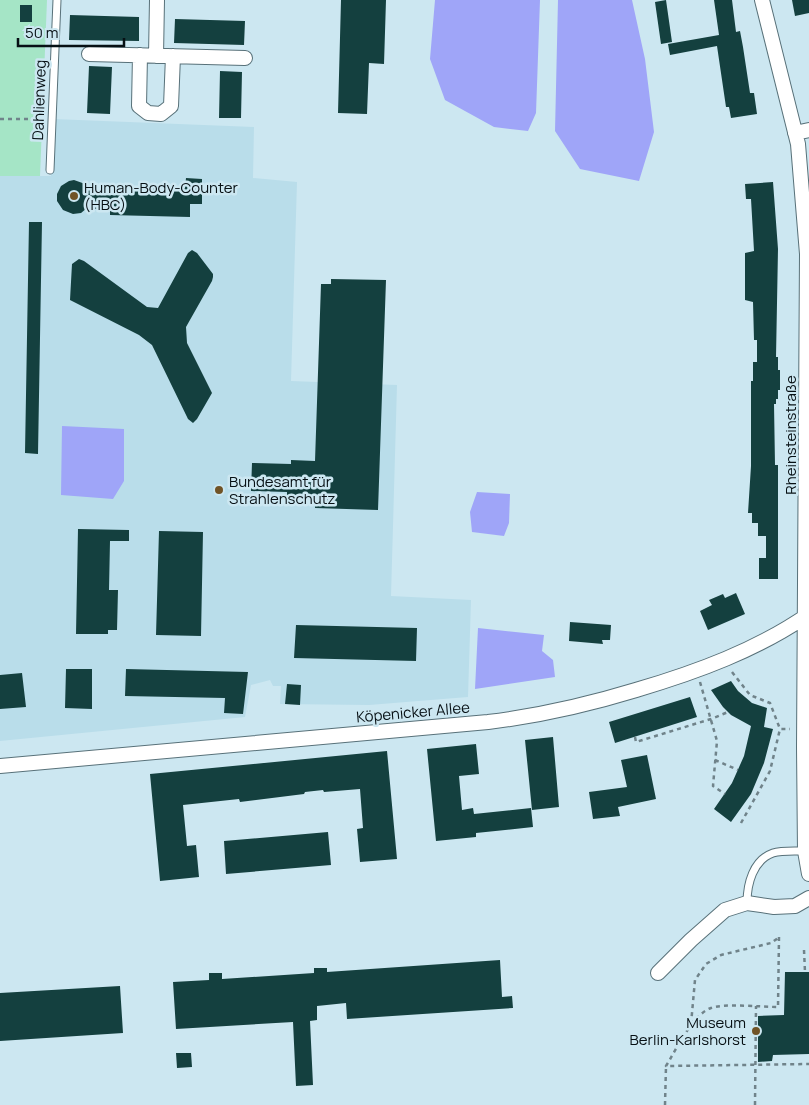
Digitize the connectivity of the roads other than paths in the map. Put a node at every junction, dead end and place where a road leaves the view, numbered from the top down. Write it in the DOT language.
graph roads {
  1 [pos="57,0"];
  2 [pos="157,0"];
  3 [pos="762,0"];
  4 [pos="89,54"];
  5 [pos="140,55"];
  6 [pos="156,56"];
  7 [pos="173,56"];
  8 [pos="245,58"];
  9 [pos="802,131"];
  10 [pos="50,170"];
  11 [pos="807,615"];
  12 [pos="0,766"];
  13 [pos="805,851"];
  14 [pos="809,874"];
  15 [pos="809,898"];
  16 [pos="747,904"];
  17 [pos="658,973"];
  1 -- 10 [label="lane, Dahlienweg"];
  2 -- 6 [label="street"];
  3 -- 9 [label="street, Rheinsteinstraße"];
  4 -- 5 [label="street"];
  5 -- 6 [label="street"];
  5 -- 7 [label="street"];
  6 -- 7 [label="street"];
  7 -- 8 [label="street"];
  9 -- 11 [label="street, Rheinsteinstraße"];
  11 -- 12 [label="street, Köpenicker Allee"];
  11 -- 13 [label="street, Rheinsteinstraße"];
  13 -- 14 [label="street, Rheinsteinstraße"];
  13 -- 16 [label="lane"];
  15 -- 16 [label="street"];
  16 -- 17 [label="street"];
}
